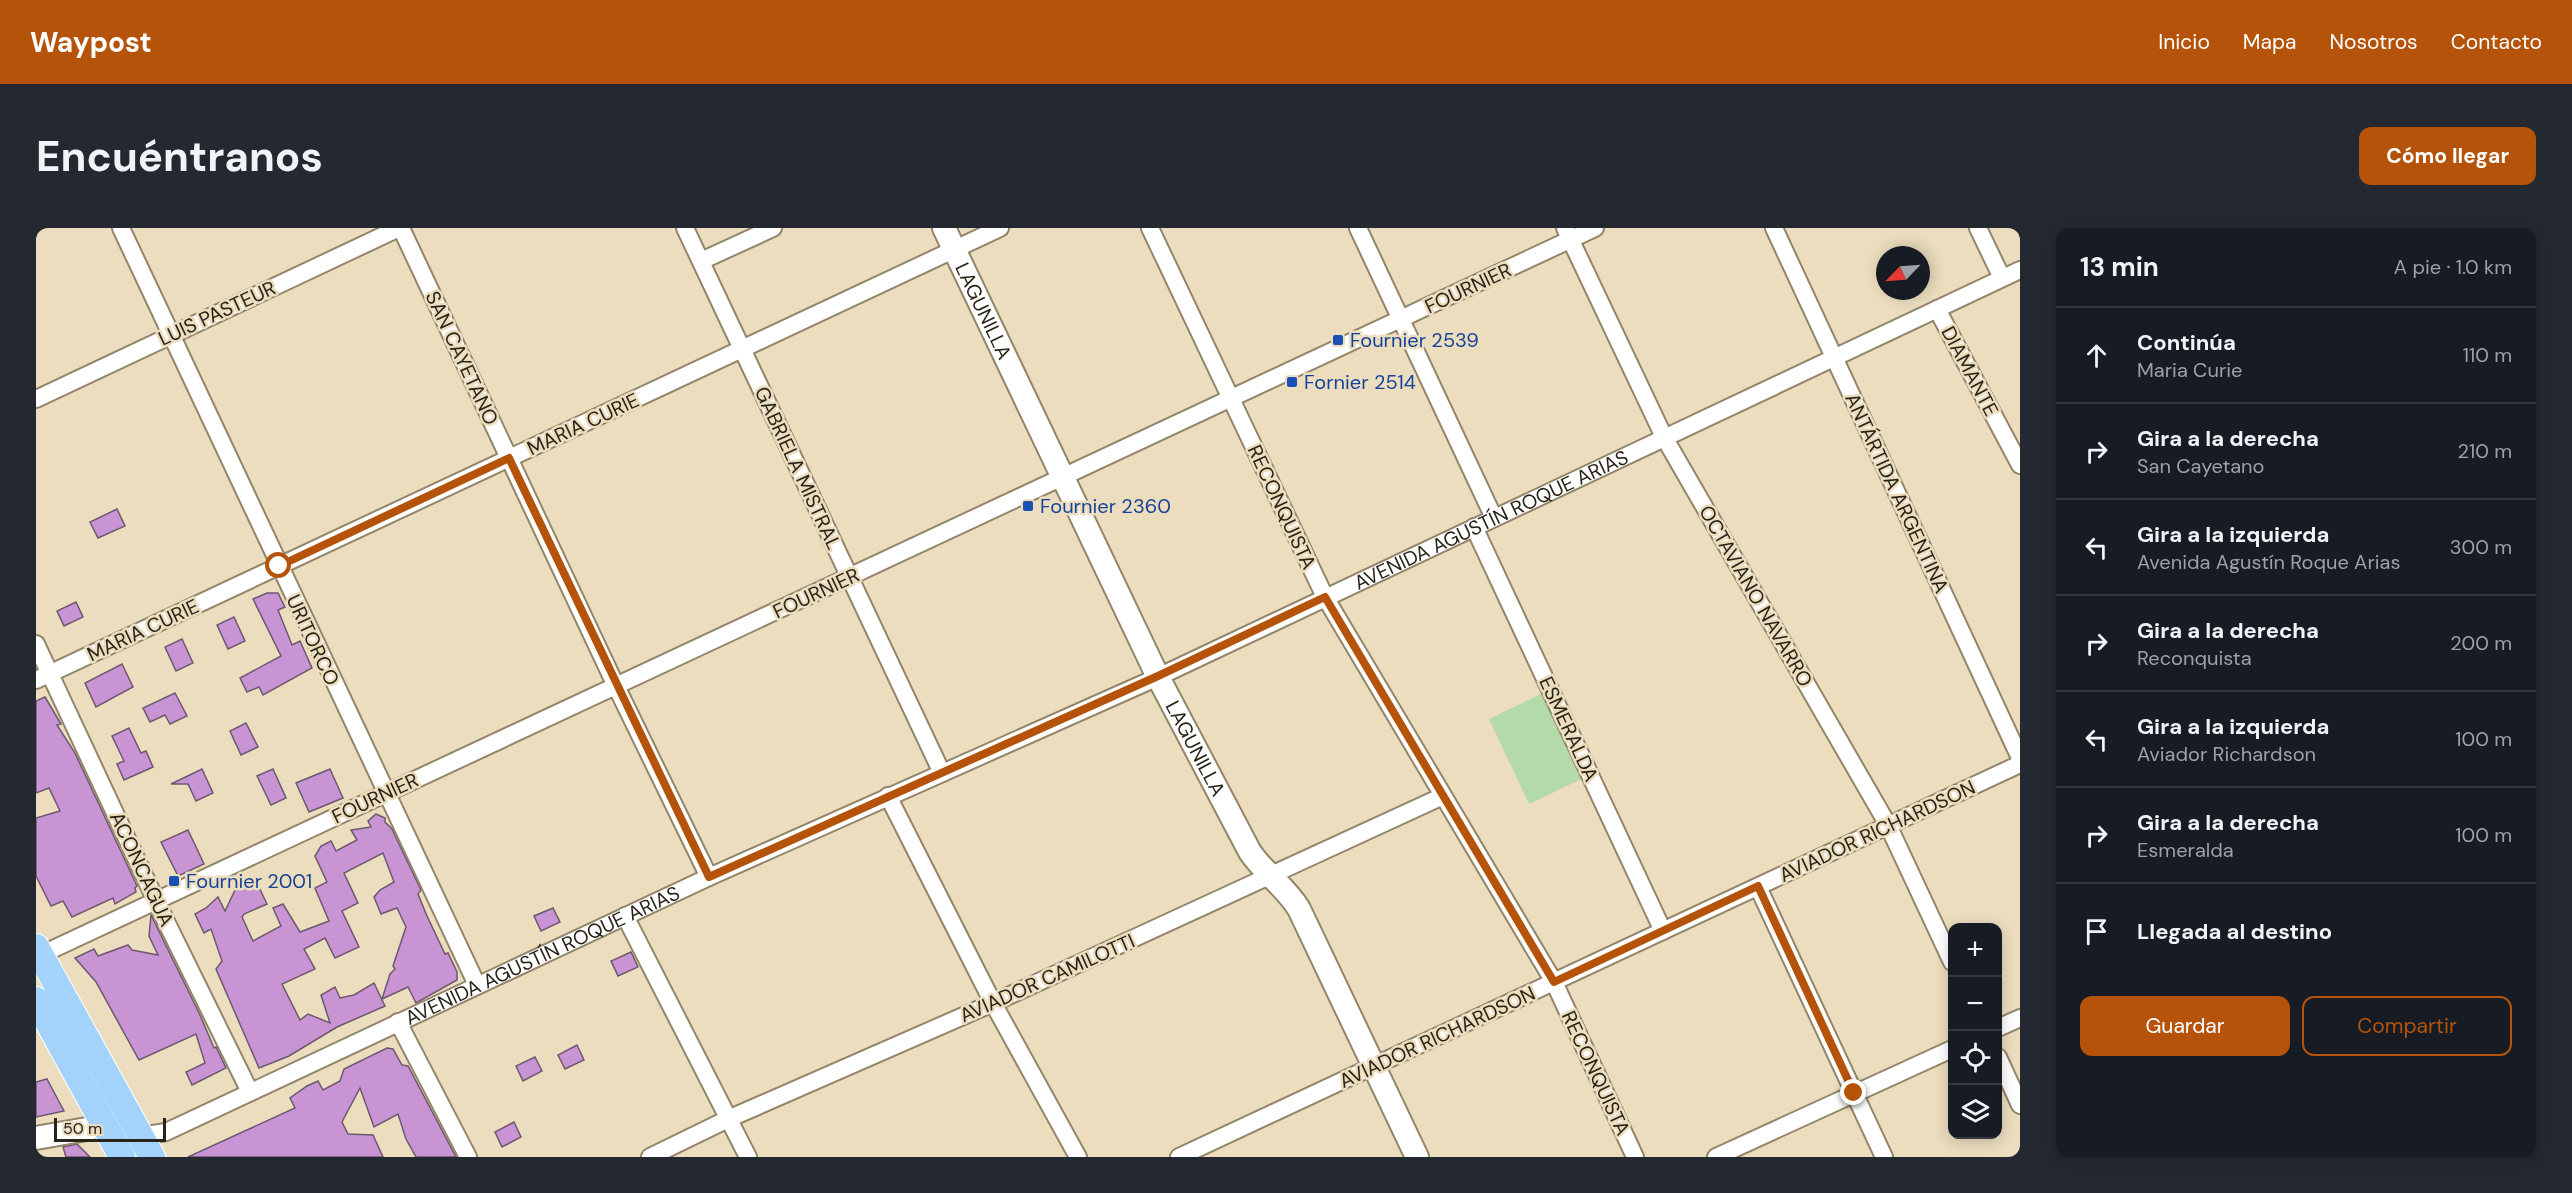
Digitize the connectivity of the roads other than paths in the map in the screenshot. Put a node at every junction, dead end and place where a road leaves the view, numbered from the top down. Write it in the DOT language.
graph roads {
  1 [pos="121,228"];
  2 [pos="400,228"];
  3 [pos="685,228"];
  4 [pos="773,228"];
  5 [pos="944,228"];
  6 [pos="1000,228"];
  7 [pos="1150,228"];
  8 [pos="1358,228"];
  9 [pos="1595,228"];
  10 [pos="1774,228"];
  11 [pos="1978,228"];
  12 [pos="1568,234"];
  13 [pos="954,249"];
  14 [pos="701,261"];
  15 [pos="2020,270"];
  16 [pos="2002,278"];
  17 [pos="1937,309"];
  18 [pos="1401,319"];
  19 [pos="171,335"];
  20 [pos="742,349"];
  21 [pos="1835,357"];
  22 [pos="36,399"];
  23 [pos="1230,399"];
  24 [pos="1664,437"];
  25 [pos="509,458"];
  26 [pos="2020,465"];
  27 [pos="1062,477"];
  28 [pos="1494,518"];
  29 [pos="1474,527"];
  30 [pos="279,566"];
  31 [pos="849,577"];
  32 [pos="1325,597"];
  33 [pos="36,644"];
  34 [pos="1158,676"];
  35 [pos="43,677"];
  36 [pos="616,686"];
  37 [pos="2020,758"];
  38 [pos="2020,764"];
  39 [pos="942,773"];
  40 [pos="386,794"];
  41 [pos="888,796"];
  42 [pos="1443,796"];
  43 [pos="1888,825"];
  44 [pos="1271,875"];
  45 [pos="709,877"];
  46 [pos="1758,886"];
  47 [pos="156,901"];
  48 [pos="625,916"];
  49 [pos="1663,931"];
  50 [pos="1948,951"];
  51 [pos="38,953"];
  52 [pos="1554,982"];
  53 [pos="477,985"];
  54 [pos="36,1000"];
  55 [pos="993,1003"];
  56 [pos="2020,1018"];
  57 [pos="398,1022"];
  58 [pos="2002,1026"];
  59 [pos="1948,1050"];
  60 [pos="1374,1066"];
  61 [pos="2002,1066"];
  62 [pos="250,1092"];
  63 [pos="1854,1093"];
  64 [pos="2020,1105"];
  65 [pos="728,1119"];
  66 [pos="104,1125"];
  67 [pos="36,1138"];
  68 [pos="146,1146"];
  69 [pos="122,1157"];
  70 [pos="468,1157"];
  71 [pos="650,1157"];
  72 [pos="748,1157"];
  73 [pos="1078,1157"];
  74 [pos="1179,1157"];
  75 [pos="1417,1157"];
  76 [pos="1635,1157"];
  77 [pos="1716,1157"];
  78 [pos="1884,1157"];
  1 -- 19 [label="street, URITORCO"];
  2 -- 19 [label="street, LUIS PASTEUR"];
  2 -- 25 [label="street, SAN CAYETANO"];
  3 -- 14 [label="street, GABRIELA MISTRAL"];
  4 -- 14 [label="street"];
  5 -- 13 [label="main road, LAGUNILLA"];
  6 -- 13 [label="street, MARIA CURIE"];
  7 -- 23 [label="street, RECONQUISTA"];
  8 -- 18 [label="street"];
  9 -- 12 [label="street, FOURNIER"];
  10 -- 21 [label="street, ANTÁRTIDA ARGENTINA"];
  11 -- 16 [label="street"];
  12 -- 18 [label="street, FOURNIER"];
  12 -- 24 [label="street, OCTAVIANO NAVARRO"];
  13 -- 20 [label="street, MARIA CURIE"];
  13 -- 27 [label="main road, LAGUNILLA"];
  14 -- 20 [label="street, GABRIELA MISTRAL"];
  15 -- 16 [label="street, AVENIDA AGUSTÍN ROQUE ARIAS"];
  16 -- 17 [label="street, AVENIDA AGUSTÍN ROQUE ARIAS"];
  17 -- 21 [label="street, AVENIDA AGUSTÍN ROQUE ARIAS"];
  17 -- 26 [label="street, DIAMANTE"];
  18 -- 23 [label="street, FOURNIER"];
  18 -- 28 [label="street"];
  19 -- 22 [label="street, LUIS PASTEUR"];
  19 -- 30 [label="street, URITORCO"];
  20 -- 25 [label="street, MARIA CURIE"];
  20 -- 31 [label="street, GABRIELA MISTRAL"];
  21 -- 24 [label="street, AVENIDA AGUSTÍN ROQUE ARIAS"];
  21 -- 37 [label="street, ANTÁRTIDA ARGENTINA"];
  23 -- 27 [label="street, FOURNIER"];
  23 -- 32 [label="street, RECONQUISTA"];
  24 -- 28 [label="street, AVENIDA AGUSTÍN ROQUE ARIAS"];
  24 -- 43 [label="street, OCTAVIANO NAVARRO"];
  25 -- 30 [label="street, MARIA CURIE"];
  25 -- 36 [label="street, SAN CAYETANO"];
  27 -- 31 [label="street, FOURNIER"];
  27 -- 34 [label="main road, LAGUNILLA"];
  28 -- 29 [label="street, AVENIDA AGUSTÍN ROQUE ARIAS"];
  29 -- 32 [label="street, AVENIDA AGUSTÍN ROQUE ARIAS"];
  29 -- 49 [label="street, ESMERALDA"];
  30 -- 35 [label="street, MARIA CURIE"];
  30 -- 40 [label="street, URITORCO"];
  31 -- 36 [label="street, FOURNIER"];
  31 -- 39 [label="street, GABRIELA MISTRAL"];
  32 -- 34 [label="street, AVENIDA AGUSTÍN ROQUE ARIAS"];
  32 -- 42 [label="street, RECONQUISTA"];
  33 -- 35 [label="street, ACONCAGUA"];
  34 -- 39 [label="street, AVENIDA AGUSTÍN ROQUE ARIAS"];
  34 -- 44 [label="main road, LAGUNILLA"];
  35 -- 47 [label="street, ACONCAGUA"];
  36 -- 40 [label="street, FOURNIER"];
  36 -- 45 [label="street, SAN CAYETANO"];
  38 -- 43 [label="street, AVIADOR RICHARDSON"];
  39 -- 41 [label="street, AVENIDA AGUSTÍN ROQUE ARIAS"];
  40 -- 47 [label="street, FOURNIER"];
  40 -- 53 [label="street, URITORCO"];
  41 -- 45 [label="street, AVENIDA AGUSTÍN ROQUE ARIAS"];
  41 -- 55 [label="street"];
  42 -- 44 [label="street, AVIADOR CAMILOTTI"];
  42 -- 52 [label="street, RECONQUISTA"];
  43 -- 46 [label="street, AVIADOR RICHARDSON"];
  43 -- 50 [label="street, OCTAVIANO NAVARRO"];
  44 -- 55 [label="street, AVIADOR CAMILOTTI"];
  44 -- 60 [label="main road, LAGUNILLA"];
  45 -- 48 [label="street, AVENIDA AGUSTÍN ROQUE ARIAS"];
  46 -- 49 [label="street, AVIADOR RICHARDSON"];
  46 -- 63 [label="street"];
  47 -- 51 [label="street, FOURNIER"];
  47 -- 62 [label="street, ACONCAGUA"];
  48 -- 53 [label="street, AVENIDA AGUSTÍN ROQUE ARIAS"];
  48 -- 65 [label="street"];
  49 -- 52 [label="street, AVIADOR RICHARDSON"];
  51 -- 68 [label="main road"];
  52 -- 60 [label="street, AVIADOR RICHARDSON"];
  52 -- 76 [label="street, RECONQUISTA"];
  53 -- 57 [label="street, AVENIDA AGUSTÍN ROQUE ARIAS"];
  54 -- 66 [label="main road"];
  55 -- 65 [label="street, AVIADOR CAMILOTTI"];
  55 -- 73 [label="street"];
  56 -- 58 [label="street"];
  57 -- 62 [label="street, AVENIDA AGUSTÍN ROQUE ARIAS"];
  57 -- 70 [label="street"];
  59 -- 63 [label="street"];
  60 -- 74 [label="street, AVIADOR RICHARDSON"];
  60 -- 75 [label="main road, LAGUNILLA"];
  61 -- 64 [label="street"];
  62 -- 68 [label="street, AVENIDA AGUSTÍN ROQUE ARIAS"];
  63 -- 77 [label="street"];
  63 -- 78 [label="street"];
  65 -- 71 [label="street, AVIADOR CAMILOTTI"];
  65 -- 72 [label="street"];
  66 -- 67 [label="main road, AVENIDA AGUSTÍN ROQUE ARIAS"];
  66 -- 68 [label="main road, AVENIDA AGUSTÍN ROQUE ARIAS"];
  66 -- 69 [label="main road"];
}
